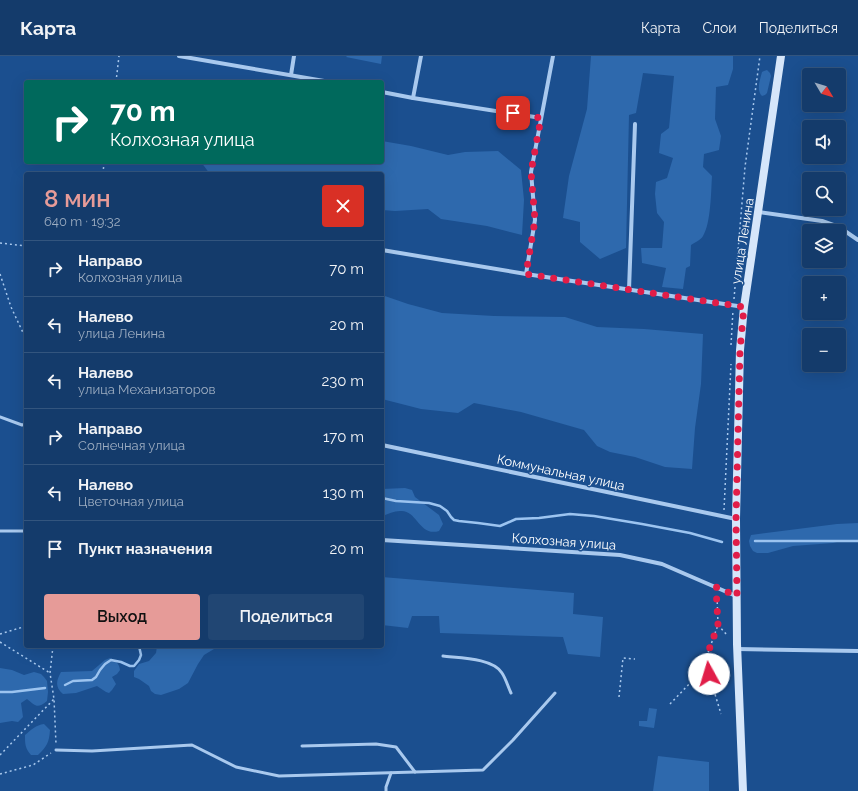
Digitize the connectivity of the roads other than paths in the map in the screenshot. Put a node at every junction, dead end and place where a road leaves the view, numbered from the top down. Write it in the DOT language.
graph roads {
  1 [pos="179,56"];
  2 [pos="294,56"];
  3 [pos="421,56"];
  4 [pos="553,56"];
  5 [pos="781,56"];
  6 [pos="291,75"];
  7 [pos="319,80"];
  8 [pos="384,92"];
  9 [pos="413,98"];
  10 [pos="541,118"];
  11 [pos="635,124"];
  12 [pos="759,212"];
  13 [pos="858,240"];
  14 [pos="384,250"];
  15 [pos="526,274"];
  16 [pos="629,290"];
  17 [pos="744,307"];
  18 [pos="0,417"];
  19 [pos="24,424"];
  20 [pos="384,444"];
  21 [pos="736,519"];
  22 [pos="0,530"];
  23 [pos="24,531"];
  24 [pos="384,540"];
  25 [pos="737,596"];
  26 [pos="737,649"];
  27 [pos="858,651"];
  28 [pos="443,656"];
  29 [pos="511,693"];
  30 [pos="555,693"];
  31 [pos="302,746"];
  32 [pos="56,750"];
  33 [pos="415,772"];
  34 [pos="391,773"];
  35 [pos="386,791"];
  36 [pos="743,791"];
  1 -- 6 [label="street"];
  2 -- 6 [label="street"];
  3 -- 9 [label="street"];
  4 -- 10 [label="street"];
  5 -- 12 [label="street, улица Ленина"];
  6 -- 7 [label="street"];
  8 -- 9 [label="street"];
  9 -- 10 [label="street"];
  10 -- 15 [label="street"];
  11 -- 16 [label="street"];
  12 -- 13 [label="street"];
  12 -- 17 [label="street, улица Ленина"];
  14 -- 15 [label="street"];
  15 -- 16 [label="street"];
  16 -- 17 [label="street"];
  17 -- 21 [label="street, улица Ленина"];
  18 -- 19 [label="lane"];
  20 -- 21 [label="street, Коммунальная улица"];
  21 -- 25 [label="street, улица Ленина"];
  22 -- 23 [label="lane"];
  24 -- 25 [label="street, Колхозная улица"];
  25 -- 26 [label="street, улица Ленина"];
  26 -- 27 [label="street"];
  26 -- 36 [label="street, улица Ленина"];
  28 -- 29 [label="lane"];
  30 -- 33 [label="lane"];
  31 -- 33 [label="lane"];
  32 -- 34 [label="lane"];
  33 -- 34 [label="lane"];
  34 -- 35 [label="lane"];
}
